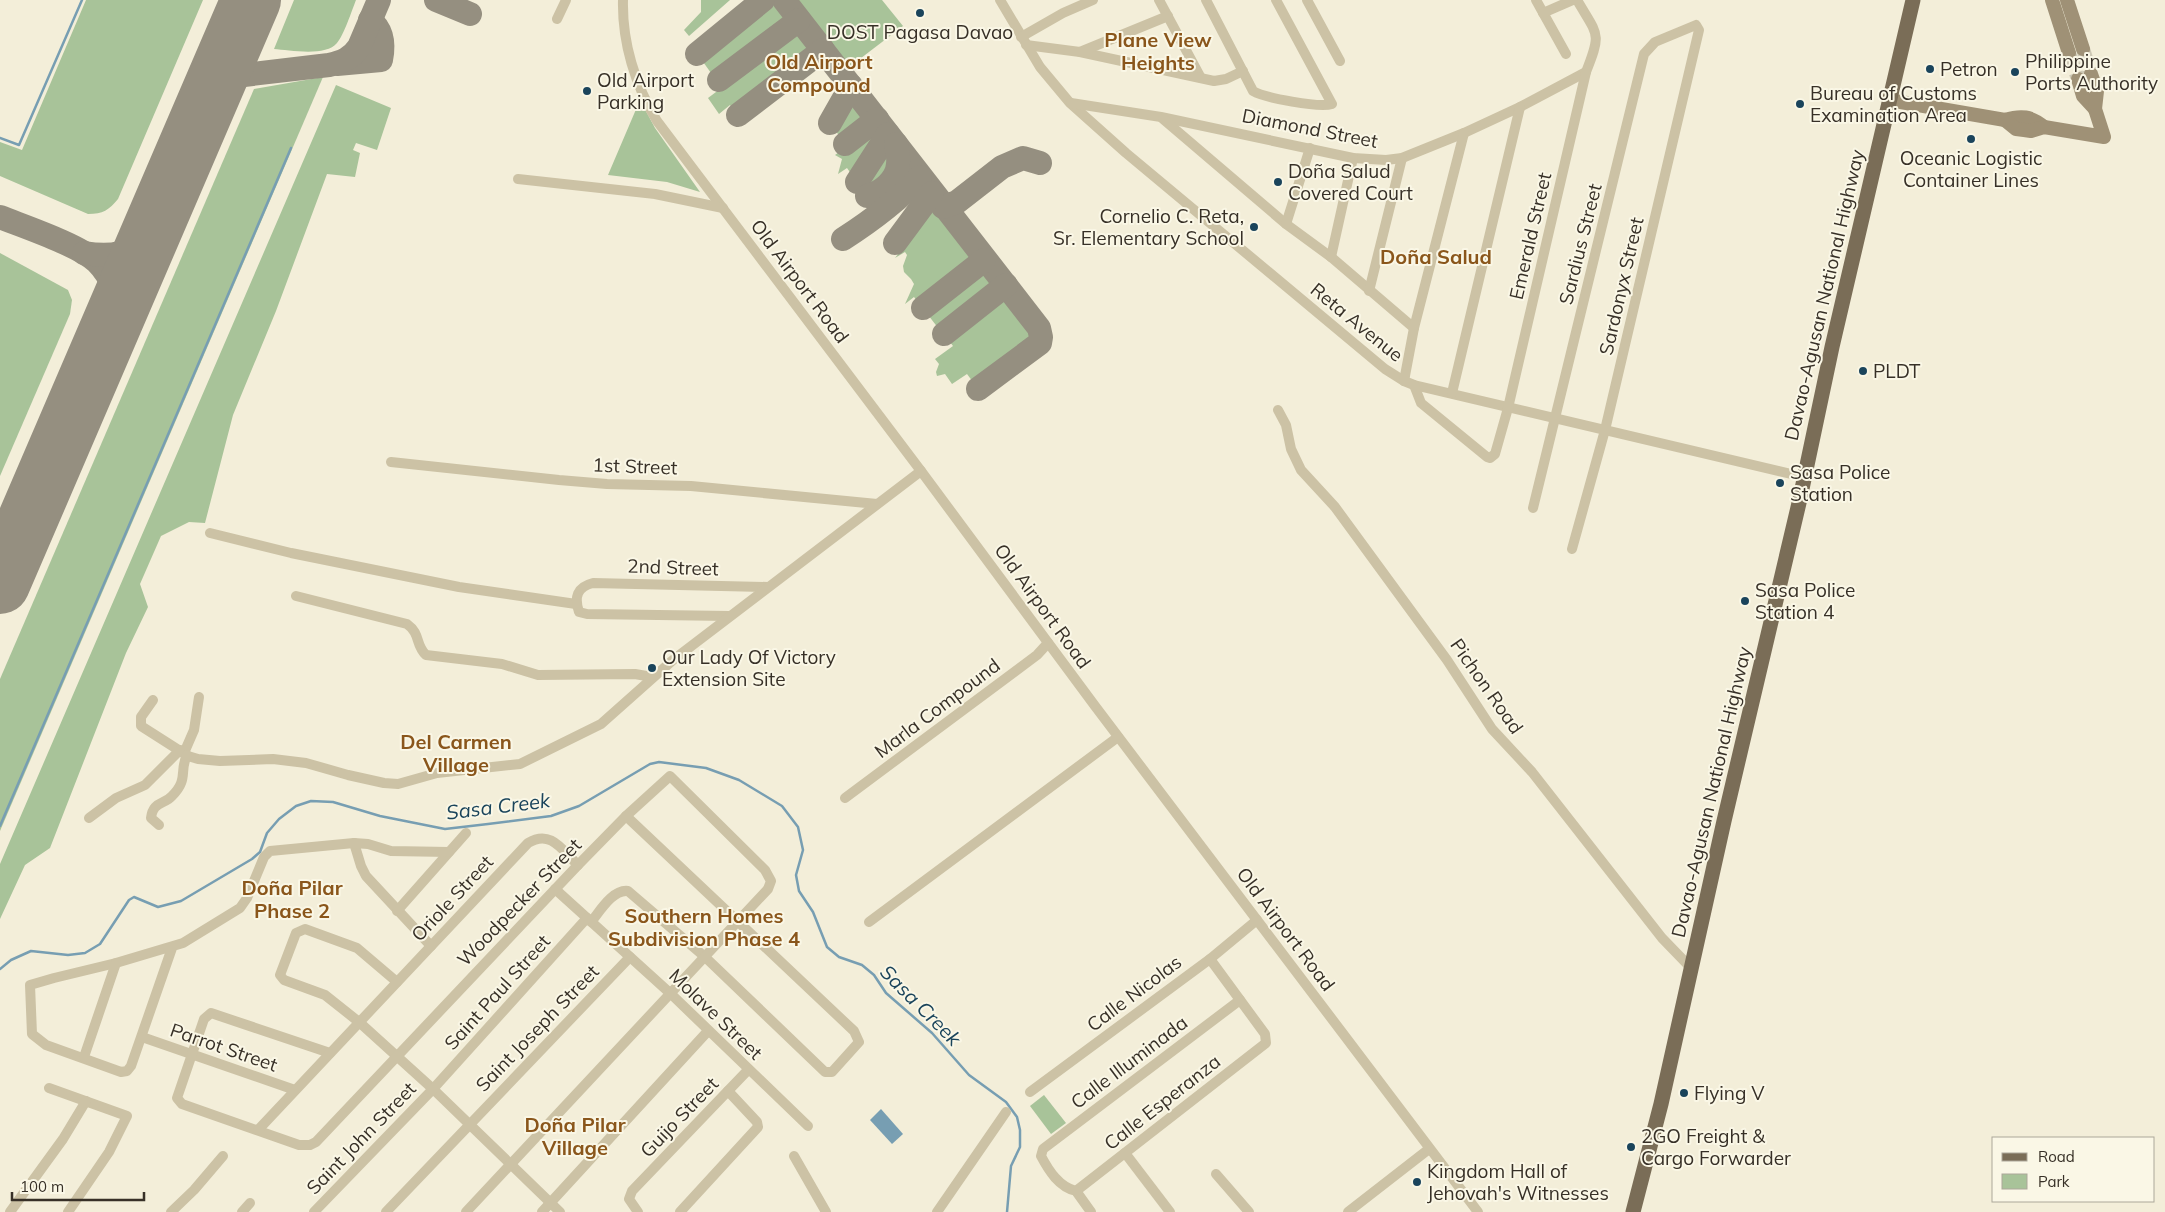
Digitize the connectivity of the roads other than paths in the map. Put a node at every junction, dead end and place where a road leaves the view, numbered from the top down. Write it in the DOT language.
graph roads {
  1 [pos="566,0"];
  2 [pos="622,0"];
  3 [pos="1000,0"];
  4 [pos="1094,0"];
  5 [pos="1159,0"];
  6 [pos="1206,0"];
  7 [pos="1276,0"];
  8 [pos="1307,0"];
  9 [pos="1536,0"];
  10 [pos="1575,0"];
  11 [pos="1913,0"];
  12 [pos="2052,0"];
  13 [pos="2067,0"];
  14 [pos="1543,13"];
  15 [pos="1168,16"];
  16 [pos="557,19"];
  17 [pos="1699,30"];
  18 [pos="1023,41"];
  19 [pos="2083,49"];
  20 [pos="1080,52"];
  21 [pos="2069,53"];
  22 [pos="1566,54"];
  23 [pos="1340,61"];
  24 [pos="1243,71"];
  25 [pos="1586,72"];
  26 [pos="2091,74"];
  27 [pos="1201,78"];
  28 [pos="2078,79"];
  29 [pos="1889,100"];
  30 [pos="1070,103"];
  31 [pos="1520,107"];
  32 [pos="2095,109"];
  33 [pos="1161,117"];
  34 [pos="1464,133"];
  35 [pos="1310,148"];
  36 [pos="1353,158"];
  37 [pos="1402,158"];
  38 [pos="518,179"];
  39 [pos="723,208"];
  40 [pos="1286,224"];
  41 [pos="1331,257"];
  42 [pos="1369,291"];
  43 [pos="1414,328"];
  44 [pos="1404,381"];
  45 [pos="1414,385"];
  46 [pos="1452,393"];
  47 [pos="1508,408"];
  48 [pos="1278,410"];
  49 [pos="1555,418"];
  50 [pos="1605,430"];
  51 [pos="391,462"];
  52 [pos="921,471"];
  53 [pos="1804,477"];
  54 [pos="877,504"];
  55 [pos="1533,508"];
  56 [pos="210,533"];
  57 [pos="1572,549"];
  58 [pos="768,587"];
  59 [pos="296,596"];
  60 [pos="576,604"];
  61 [pos="729,616"];
  62 [pos="1048,643"];
  63 [pos="652,677"];
  64 [pos="199,697"];
  65 [pos="153,700"];
  66 [pos="1118,737"];
  67 [pos="184,753"];
  68 [pos="845,798"];
  69 [pos="626,816"];
  70 [pos="89,818"];
  71 [pos="159,825"];
  72 [pos="466,833"];
  73 [pos="354,843"];
  74 [pos="449,852"];
  75 [pos="578,865"];
  76 [pos="555,889"];
  77 [pos="397,911"];
  78 [pos="589,920"];
  79 [pos="1257,920"];
  80 [pos="738,922"];
  81 [pos="869,922"];
  82 [pos="431,946"];
  83 [pos="172,948"];
  84 [pos="630,957"];
  85 [pos="705,957"];
  86 [pos="1210,959"];
  87 [pos="116,963"];
  88 [pos="1691,968"];
  89 [pos="397,982"];
  90 [pos="672,994"];
  91 [pos="1240,1000"];
  92 [pos="359,1022"];
  93 [pos="708,1031"];
  94 [pos="142,1037"];
  95 [pos="330,1053"];
  96 [pos="191,1055"];
  97 [pos="397,1055"];
  98 [pos="84,1058"];
  99 [pos="748,1070"];
  100 [pos="49,1088"];
  101 [pos="433,1089"];
  102 [pos="295,1090"];
  103 [pos="728,1091"];
  104 [pos="1030,1092"];
  105 [pos="86,1101"];
  106 [pos="1006,1112"];
  107 [pos="468,1124"];
  108 [pos="808,1126"];
  109 [pos="258,1130"];
  110 [pos="1430,1149"];
  111 [pos="1125,1152"];
  112 [pos="223,1156"];
  113 [pos="794,1156"];
  114 [pos="510,1164"];
  115 [pos="1216,1174"];
  116 [pos="1076,1191"];
  117 [pos="250,1203"];
  118 [pos="550,1203"];
  119 [pos="823,1211"];
  120 [pos="10,1212"];
  121 [pos="68,1212"];
  122 [pos="171,1212"];
  123 [pos="242,1212"];
  124 [pos="314,1212"];
  125 [pos="386,1212"];
  126 [pos="466,1212"];
  127 [pos="542,1212"];
  128 [pos="560,1212"];
  129 [pos="638,1212"];
  130 [pos="680,1212"];
  131 [pos="937,1212"];
  132 [pos="1091,1212"];
  133 [pos="1170,1212"];
  134 [pos="1249,1212"];
  135 [pos="1348,1212"];
  136 [pos="1478,1212"];
  137 [pos="1633,1212"];
  1 -- 16 [label="street"];
  2 -- 39 [label="street, Old Airport Road"];
  3 -- 18 [label="street, Reta Avenue"];
  4 -- 18 [label="street"];
  5 -- 15 [label="street"];
  6 -- 24 [label="street"];
  7 -- 24 [label="street"];
  8 -- 23 [label="street"];
  9 -- 14 [label="street"];
  10 -- 14 [label="street"];
  10 -- 25 [label="street, Emerald Street"];
  11 -- 29 [label="main road, Davao-Agusan National Highway"];
  12 -- 21 [label="street"];
  13 -- 19 [label="street"];
  14 -- 22 [label="street"];
  15 -- 20 [label="street"];
  15 -- 27 [label="street"];
  17 -- 49 [label="street, Sardius Street"];
  17 -- 50 [label="street, Sardonyx Street"];
  18 -- 20 [label="street"];
  18 -- 30 [label="street, Reta Avenue"];
  20 -- 27 [label="street"];
  24 -- 27 [label="street"];
  25 -- 31 [label="street, Diamond Street"];
  25 -- 47 [label="street, Emerald Street"];
  26 -- 32 [label="street"];
  28 -- 32 [label="street"];
  29 -- 32 [label="street"];
  29 -- 53 [label="main road, Davao-Agusan National Highway"];
  30 -- 33 [label="street, Diamond Street"];
  30 -- 44 [label="street, Reta Avenue"];
  31 -- 34 [label="street, Diamond Street"];
  31 -- 46 [label="street"];
  33 -- 35 [label="street, Diamond Street"];
  33 -- 40 [label="street"];
  34 -- 37 [label="street, Diamond Street"];
  34 -- 43 [label="street"];
  35 -- 36 [label="street, Diamond Street"];
  35 -- 40 [label="street"];
  36 -- 37 [label="street, Diamond Street"];
  36 -- 41 [label="street"];
  37 -- 42 [label="street"];
  38 -- 39 [label="street"];
  39 -- 52 [label="street, Old Airport Road"];
  40 -- 41 [label="street"];
  41 -- 42 [label="street"];
  42 -- 43 [label="street"];
  43 -- 44 [label="street"];
  44 -- 45 [label="street, Reta Avenue"];
  45 -- 46 [label="street, Reta Avenue"];
  45 -- 47 [label="street, Emerald Street"];
  46 -- 47 [label="street, Reta Avenue"];
  47 -- 49 [label="street, Reta Avenue"];
  48 -- 88 [label="street, Pichon Road"];
  49 -- 50 [label="street, Reta Avenue"];
  49 -- 55 [label="street, Sardius Street"];
  50 -- 53 [label="street, Reta Avenue"];
  50 -- 57 [label="street, Sardonyx Street"];
  51 -- 54 [label="street, 1st Street"];
  52 -- 54 [label="street"];
  52 -- 62 [label="street, Old Airport Road"];
  53 -- 88 [label="main road, Davao-Agusan National Highway"];
  54 -- 58 [label="street"];
  56 -- 60 [label="street"];
  58 -- 60 [label="street, 2nd Street"];
  58 -- 61 [label="street"];
  59 -- 63 [label="street"];
  60 -- 61 [label="street"];
  61 -- 63 [label="street"];
  62 -- 66 [label="street, Old Airport Road"];
  62 -- 68 [label="street, Marla Compound"];
  63 -- 67 [label="street"];
  64 -- 67 [label="street"];
  65 -- 67 [label="street"];
  66 -- 79 [label="street, Old Airport Road"];
  66 -- 81 [label="street"];
  67 -- 70 [label="street"];
  67 -- 71 [label="street"];
  69 -- 75 [label="street, Woodpecker Street"];
  69 -- 80 [label="street"];
  69 -- 80 [label="street, Woodpecker Street"];
  72 -- 74 [label="street"];
  73 -- 74 [label="street"];
  73 -- 77 [label="street"];
  73 -- 83 [label="street"];
  74 -- 77 [label="street"];
  75 -- 76 [label="street, Woodpecker Street"];
  75 -- 82 [label="street, Oriole Street"];
  76 -- 78 [label="street, Molave Street"];
  76 -- 97 [label="street, Woodpecker Street"];
  77 -- 82 [label="street"];
  78 -- 84 [label="street, Molave Street"];
  78 -- 85 [label="street, Saint Paul Street"];
  78 -- 101 [label="street, Saint Paul Street"];
  79 -- 86 [label="street, Calle Nicolas"];
  79 -- 110 [label="street, Old Airport Road"];
  80 -- 85 [label="street"];
  80 -- 85 [label="street"];
  82 -- 89 [label="street, Oriole Street"];
  83 -- 87 [label="street"];
  83 -- 94 [label="street"];
  84 -- 90 [label="street, Molave Street"];
  84 -- 107 [label="street, Saint Joseph Street"];
  85 -- 90 [label="street"];
  86 -- 91 [label="street"];
  86 -- 104 [label="street, Calle Nicolas"];
  87 -- 98 [label="street"];
  87 -- 98 [label="street"];
  88 -- 137 [label="main road, Davao-Agusan National Highway"];
  89 -- 92 [label="street, Oriole Street"];
  89 -- 92 [label="street"];
  90 -- 93 [label="street, Molave Street"];
  90 -- 114 [label="street"];
  91 -- 111 [label="street, Calle Esperanza"];
  91 -- 116 [label="street, Calle Illuminada"];
  92 -- 95 [label="street, Oriole Street"];
  92 -- 97 [label="street"];
  93 -- 99 [label="street, Molave Street"];
  93 -- 118 [label="street"];
  94 -- 96 [label="street, Parrot Street"];
  94 -- 98 [label="street"];
  95 -- 96 [label="street"];
  95 -- 102 [label="street, Oriole Street"];
  96 -- 102 [label="street, Parrot Street"];
  96 -- 109 [label="street"];
  97 -- 101 [label="street"];
  97 -- 109 [label="street, Woodpecker Street"];
  99 -- 103 [label="street, Guijo Street"];
  99 -- 108 [label="street, Molave Street"];
  100 -- 105 [label="street"];
  101 -- 107 [label="street"];
  101 -- 124 [label="street, Saint John Street"];
  102 -- 109 [label="street, Oriole Street"];
  103 -- 129 [label="street, Guijo Street"];
  103 -- 130 [label="street"];
  105 -- 120 [label="street"];
  105 -- 121 [label="street"];
  106 -- 131 [label="street"];
  107 -- 114 [label="street"];
  107 -- 125 [label="street, Saint Joseph Street"];
  110 -- 135 [label="street"];
  110 -- 136 [label="street, Old Airport Road"];
  111 -- 116 [label="street, Calle Esperanza"];
  111 -- 133 [label="street"];
  112 -- 122 [label="street"];
  113 -- 119 [label="street"];
  114 -- 118 [label="street"];
  114 -- 126 [label="street"];
  115 -- 134 [label="street"];
  116 -- 132 [label="street"];
  117 -- 123 [label="street"];
  118 -- 127 [label="street"];
  118 -- 128 [label="street"];
}
